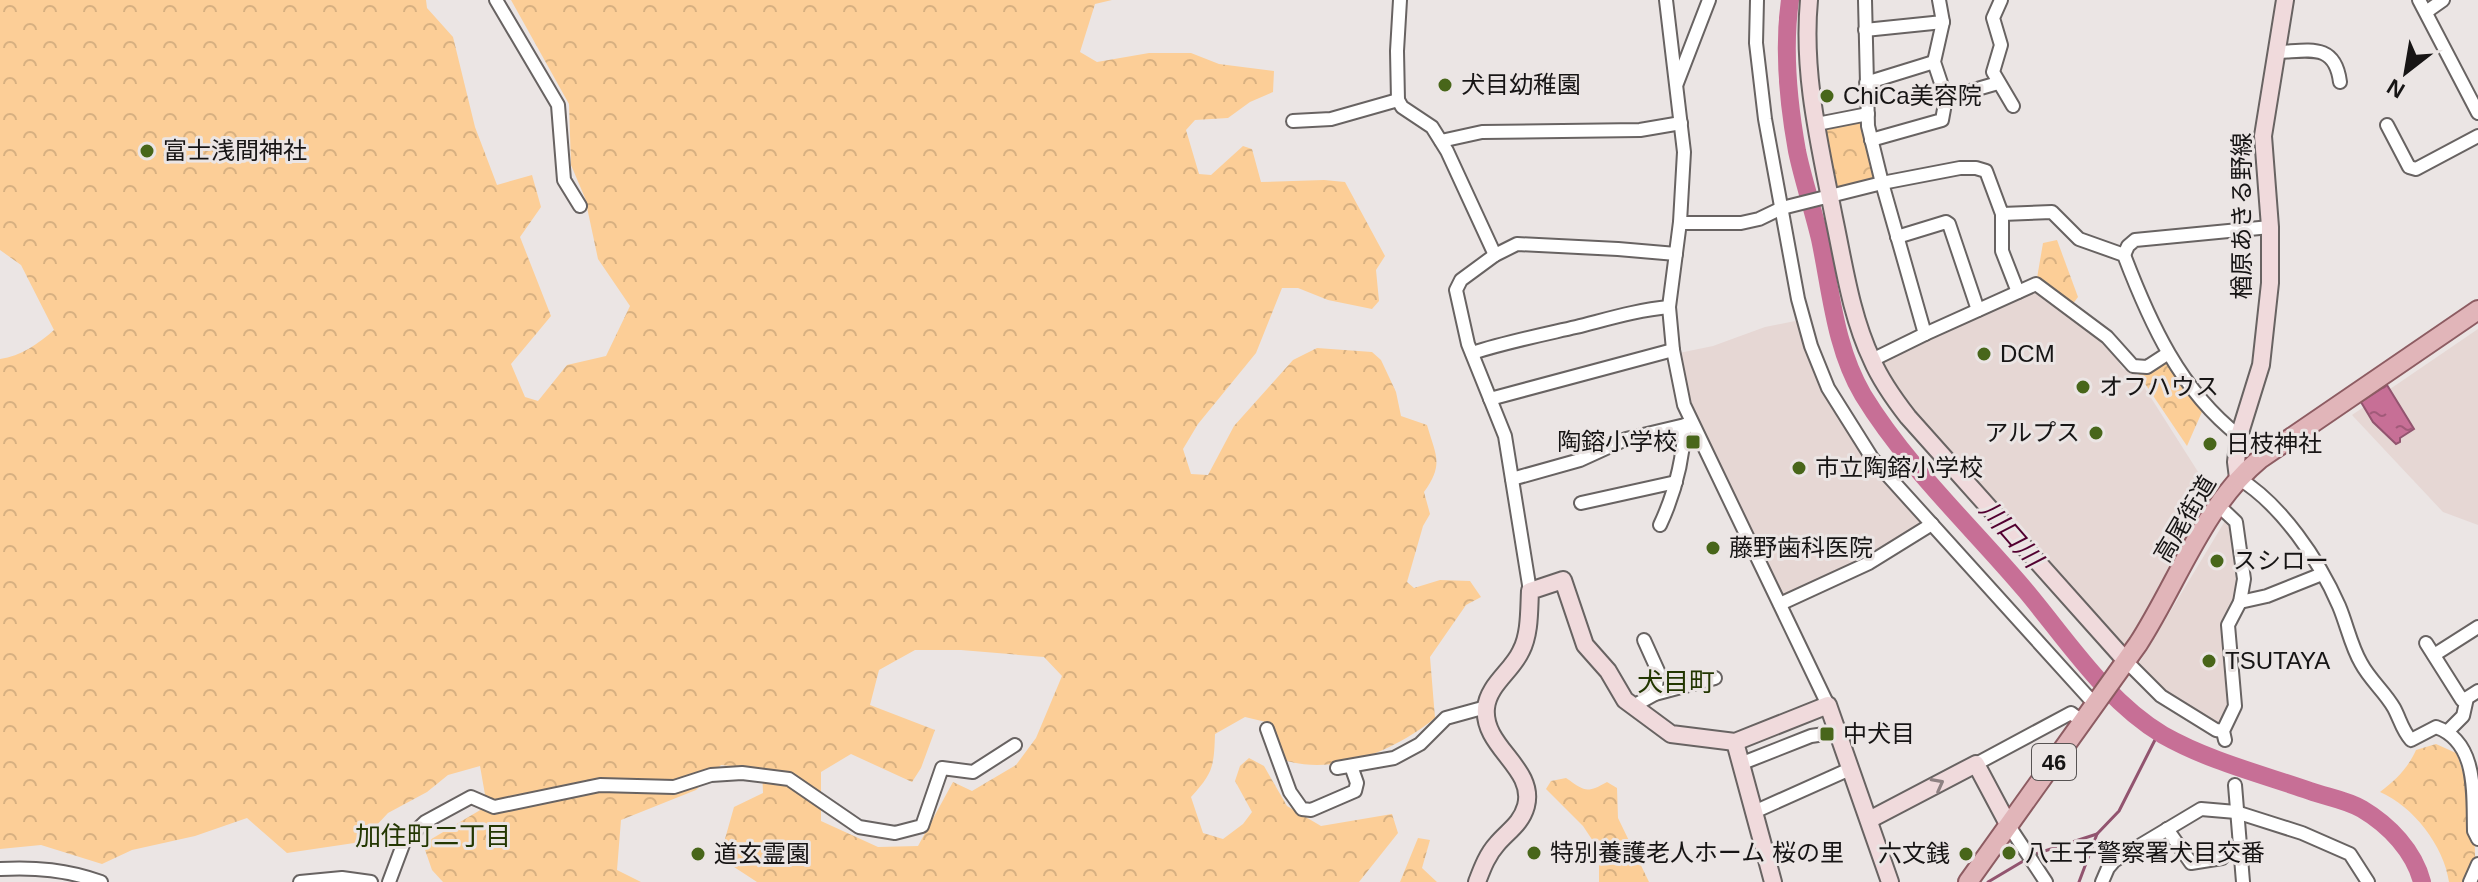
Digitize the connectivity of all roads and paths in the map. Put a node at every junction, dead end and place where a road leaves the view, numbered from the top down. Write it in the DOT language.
graph roads {
  1 [pos="496,0"];
  2 [pos="1400,0"];
  3 [pos="1666,0"];
  4 [pos="1709,0"];
  5 [pos="1757,0"];
  6 [pos="1809,0"];
  7 [pos="1865,0"];
  8 [pos="1939,0"];
  9 [pos="2001,0"];
  10 [pos="2285,0"];
  11 [pos="2419,0"];
  12 [pos="2443,0"];
  13 [pos="2426,12"];
  14 [pos="1943,22"];
  15 [pos="1865,30"];
  16 [pos="2278,52"];
  17 [pos="1934,62"];
  18 [pos="2340,82"];
  19 [pos="1677,83"];
  20 [pos="1866,83"];
  21 [pos="1998,83"];
  22 [pos="1946,98"];
  23 [pos="1398,100"];
  24 [pos="2013,106"];
  25 [pos="2478,113"];
  26 [pos="1868,114"];
  27 [pos="1293,121"];
  28 [pos="1681,123"];
  29 [pos="1817,124"];
  30 [pos="2387,125"];
  31 [pos="2478,136"];
  32 [pos="1871,140"];
  33 [pos="1441,141"];
  34 [pos="1882,183"];
  35 [pos="1825,198"];
  36 [pos="580,206"];
  37 [pos="1784,208"];
  38 [pos="2002,214"];
  39 [pos="1680,223"];
  40 [pos="2270,227"];
  41 [pos="1486,236"];
  42 [pos="1897,237"];
  43 [pos="1517,244"];
  44 [pos="1676,254"];
  45 [pos="1495,255"];
  46 [pos="2124,255"];
  47 [pos="2018,292"];
  48 [pos="1669,307"];
  49 [pos="1978,310"];
  50 [pos="2478,310"];
  51 [pos="1925,334"];
  52 [pos="1673,350"];
  53 [pos="1472,353"];
  54 [pos="2167,354"];
  55 [pos="1872,360"];
  56 [pos="1490,399"];
  57 [pos="1688,424"];
  58 [pos="2239,436"];
  59 [pos="2238,478"];
  60 [pos="1512,479"];
  61 [pos="1676,482"];
  62 [pos="1588,505"];
  63 [pos="2218,505"];
  64 [pos="1932,524"];
  65 [pos="1660,525"];
  66 [pos="2322,574"];
  67 [pos="1530,591"];
  68 [pos="2240,602"];
  69 [pos="1780,604"];
  70 [pos="2478,627"];
  71 [pos="1644,640"];
  72 [pos="2426,643"];
  73 [pos="2434,655"];
  74 [pos="2123,666"];
  75 [pos="1715,678"];
  76 [pos="1655,694"];
  77 [pos="2472,695"];
  78 [pos="2094,698"];
  79 [pos="1635,705"];
  80 [pos="1828,705"];
  81 [pos="1486,707"];
  82 [pos="2083,722"];
  83 [pos="1267,729"];
  84 [pos="2448,731"];
  85 [pos="1838,732"];
  86 [pos="1735,742"];
  87 [pos="1015,745"];
  88 [pos="1740,764"];
  89 [pos="1976,764"];
  90 [pos="1351,766"];
  91 [pos="1337,768"];
  92 [pos="1850,769"];
  93 [pos="2235,785"];
  94 [pos="1754,812"];
  95 [pos="2236,812"];
  96 [pos="1869,820"];
  97 [pos="2009,826"];
  98 [pos="2167,829"];
  99 [pos="2478,839"];
  100 [pos="2222,858"];
  101 [pos="2478,864"];
  102 [pos="0,869"];
  103 [pos="101,882"];
  104 [pos="300,882"];
  105 [pos="371,882"];
  106 [pos="389,882"];
  107 [pos="1477,882"];
  108 [pos="1773,882"];
  109 [pos="1890,882"];
  110 [pos="1968,882"];
  111 [pos="2046,882"];
  112 [pos="2102,882"];
  113 [pos="2243,882"];
  114 [pos="2368,882"];
  115 [pos="2470,882"];
  1 -- 36 [label="street"];
  2 -- 23 [label="street"];
  3 -- 19 [label="street"];
  4 -- 19 [label="street"];
  5 -- 37 [label="street"];
  6 -- 29 [label="main road"];
  7 -- 15 [label="street"];
  8 -- 14 [label="street"];
  9 -- 21 [label="street"];
  10 -- 16 [label="main road, 楢原あきる野線"];
  11 -- 13 [label="street"];
  12 -- 13 [label="street"];
  13 -- 25 [label="street"];
  14 -- 15 [label="street"];
  14 -- 17 [label="street"];
  15 -- 20 [label="street"];
  16 -- 18 [label="street"];
  16 -- 40 [label="main road, 楢原あきる野線"];
  17 -- 20 [label="street"];
  17 -- 22 [label="street"];
  19 -- 28 [label="street"];
  20 -- 26 [label="street"];
  21 -- 22 [label="street"];
  21 -- 24 [label="street"];
  22 -- 32 [label="street"];
  23 -- 27 [label="street"];
  23 -- 33 [label="street"];
  26 -- 29 [label="street"];
  26 -- 32 [label="street"];
  28 -- 33 [label="street"];
  28 -- 39 [label="street"];
  29 -- 35 [label="main road"];
  30 -- 31 [label="street"];
  32 -- 34 [label="street"];
  33 -- 41 [label="street"];
  34 -- 35 [label="street"];
  34 -- 38 [label="street"];
  34 -- 42 [label="street"];
  35 -- 37 [label="street"];
  35 -- 55 [label="main road"];
  37 -- 39 [label="street"];
  37 -- 64 [label="street"];
  38 -- 46 [label="street"];
  38 -- 47 [label="street"];
  39 -- 44 [label="street"];
  40 -- 46 [label="street"];
  40 -- 58 [label="main road, 楢原あきる野線"];
  41 -- 43 [label="street"];
  41 -- 45 [label="street"];
  42 -- 49 [label="street"];
  42 -- 51 [label="street"];
  43 -- 44 [label="street"];
  43 -- 45 [label="street"];
  44 -- 48 [label="street"];
  45 -- 53 [label="street"];
  46 -- 54 [label="street"];
  47 -- 49 [label="street"];
  47 -- 54 [label="street"];
  48 -- 52 [label="street"];
  48 -- 53 [label="street"];
  49 -- 51 [label="street"];
  50 -- 59 [label="main road, 高尾街道 / 46"];
  51 -- 55 [label="street"];
  52 -- 56 [label="street"];
  52 -- 57 [label="street"];
  53 -- 56 [label="street"];
  54 -- 58 [label="street"];
  55 -- 74 [label="main road"];
  56 -- 60 [label="street"];
  57 -- 60 [label="street"];
  57 -- 61 [label="street"];
  57 -- 69 [label="street"];
  58 -- 59 [label="main road, 楢原あきる野線"];
  59 -- 63 [label="main road, 高尾街道 / 46"];
  59 -- 66 [label="street"];
  60 -- 67 [label="street"];
  61 -- 62 [label="street"];
  61 -- 65 [label="street"];
  63 -- 68 [label="street"];
  63 -- 74 [label="main road, 高尾街道 / 46"];
  64 -- 69 [label="street"];
  64 -- 78 [label="street"];
  66 -- 68 [label="street"];
  66 -- 84 [label="street"];
  67 -- 79 [label="main road"];
  67 -- 81 [label="main road"];
  68 -- 74 [label="street"];
  69 -- 80 [label="street"];
  70 -- 73 [label="street"];
  71 -- 76 [label="street"];
  72 -- 73 [label="street"];
  73 -- 77 [label="street"];
  74 -- 78 [label="main road, 46"];
  75 -- 76 [label="street"];
  76 -- 79 [label="street"];
  77 -- 84 [label="street"];
  78 -- 82 [label="main road, 46"];
  79 -- 86 [label="main road"];
  80 -- 85 [label="main road"];
  80 -- 86 [label="main road"];
  81 -- 90 [label="street"];
  81 -- 107 [label="main road"];
  82 -- 89 [label="street"];
  82 -- 97 [label="main road, 46"];
  83 -- 90 [label="street"];
  84 -- 99 [label="street"];
  85 -- 88 [label="street"];
  85 -- 92 [label="main road"];
  86 -- 88 [label="main road"];
  87 -- 106 [label="street"];
  88 -- 94 [label="main road"];
  96 -- 89 [label="main road, one-way"];
  89 -- 97 [label="main road"];
  90 -- 91 [label="street"];
  92 -- 94 [label="street"];
  92 -- 96 [label="main road"];
  93 -- 95 [label="street"];
  94 -- 108 [label="main road"];
  95 -- 98 [label="street"];
  95 -- 113 [label="street"];
  95 -- 114 [label="street"];
  96 -- 109 [label="main road"];
  97 -- 110 [label="main road, 46"];
  97 -- 111 [label="street"];
  98 -- 100 [label="street"];
  98 -- 112 [label="street"];
  101 -- 115 [label="street"];
  102 -- 103 [label="street"];
  104 -- 105 [label="street"];
}
